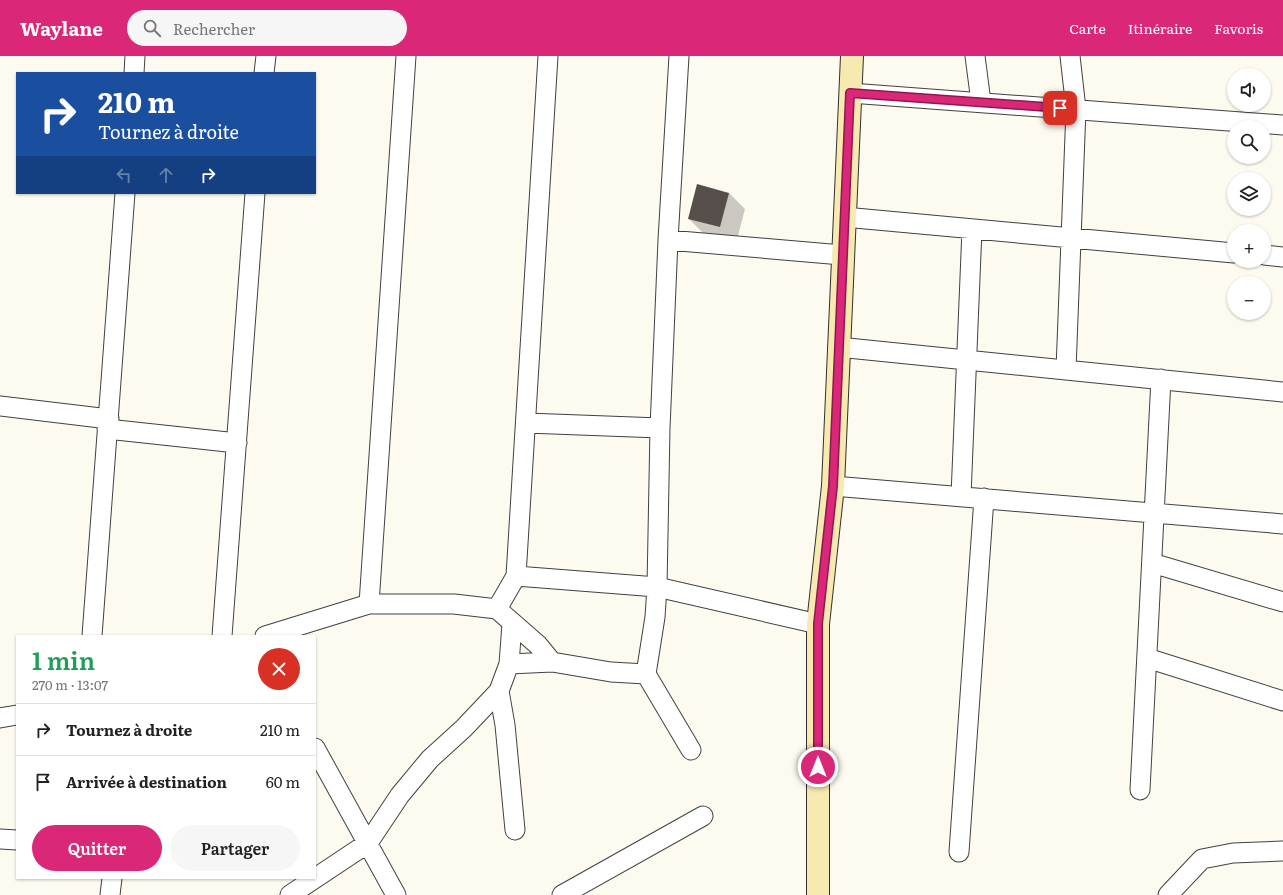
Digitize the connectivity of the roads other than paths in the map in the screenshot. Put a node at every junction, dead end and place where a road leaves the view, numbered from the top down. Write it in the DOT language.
graph roads {
  1 [pos="135,56"];
  2 [pos="266,56"];
  3 [pos="406,56"];
  4 [pos="548,56"];
  5 [pos="679,56"];
  6 [pos="852,56"];
  7 [pos="975,56"];
  8 [pos="1070,56"];
  9 [pos="134,72"];
  10 [pos="264,72"];
  11 [pos="850,93"];
  12 [pos="981,102"];
  13 [pos="1076,109"];
  14 [pos="1283,125"];
  15 [pos="125,194"];
  16 [pos="256,194"];
  17 [pos="844,218"];
  18 [pos="972,229"];
  19 [pos="1071,238"];
  20 [pos="668,240"];
  21 [pos="1227,252"];
  22 [pos="842,255"];
  23 [pos="1271,256"];
  24 [pos="1283,257"];
  25 [pos="838,347"];
  26 [pos="967,360"];
  27 [pos="1066,370"];
  28 [pos="1161,380"];
  29 [pos="1283,392"];
  30 [pos="0,406"];
  31 [pos="526,423"];
  32 [pos="108,424"];
  33 [pos="660,428"];
  34 [pos="237,443"];
  35 [pos="833,486"];
  36 [pos="961,496"];
  37 [pos="984,498"];
  38 [pos="1154,513"];
  39 [pos="1283,524"];
  40 [pos="1152,563"];
  41 [pos="516,576"];
  42 [pos="657,587"];
  43 [pos="1283,602"];
  44 [pos="369,604"];
  45 [pos="497,609"];
  46 [pos="512,624"];
  47 [pos="818,624"];
  48 [pos="92,635"];
  49 [pos="222,635"];
  50 [pos="268,635"];
  51 [pos="1147,658"];
  52 [pos="552,662"];
  53 [pos="509,664"];
  54 [pos="646,674"];
  55 [pos="499,691"];
  56 [pos="1283,701"];
  57 [pos="16,715"];
  58 [pos="0,718"];
  59 [pos="316,750"];
  60 [pos="691,750"];
  61 [pos="1140,790"];
  62 [pos="703,816"];
  63 [pos="515,830"];
  64 [pos="0,839"];
  65 [pos="16,840"];
  66 [pos="368,844"];
  67 [pos="959,852"];
  68 [pos="1283,852"];
  69 [pos="316,878"];
  70 [pos="112,879"];
  71 [pos="314,879"];
  72 [pos="110,895"];
  73 [pos="290,895"];
  74 [pos="396,895"];
  75 [pos="562,895"];
  76 [pos="818,895"];
  77 [pos="1168,895"];
  1 -- 9 [label="street"];
  2 -- 10 [label="street"];
  3 -- 44 [label="street"];
  4 -- 31 [label="street"];
  5 -- 20 [label="street"];
  6 -- 11 [label="street"];
  7 -- 12 [label="street"];
  8 -- 13 [label="street"];
  11 -- 12 [label="street"];
  11 -- 17 [label="street"];
  12 -- 13 [label="street"];
  13 -- 14 [label="street"];
  13 -- 19 [label="street"];
  15 -- 32 [label="street"];
  16 -- 34 [label="street"];
  17 -- 18 [label="street"];
  17 -- 22 [label="street"];
  18 -- 19 [label="street"];
  18 -- 26 [label="street"];
  19 -- 21 [label="street"];
  19 -- 27 [label="street"];
  20 -- 22 [label="street"];
  20 -- 33 [label="street"];
  22 -- 25 [label="street"];
  23 -- 24 [label="street"];
  25 -- 26 [label="street"];
  25 -- 35 [label="street"];
  26 -- 27 [label="street"];
  26 -- 36 [label="street"];
  27 -- 28 [label="street"];
  28 -- 29 [label="street"];
  28 -- 38 [label="street"];
  30 -- 32 [label="street"];
  31 -- 33 [label="street"];
  31 -- 41 [label="street"];
  32 -- 34 [label="street"];
  32 -- 48 [label="street"];
  33 -- 42 [label="street"];
  34 -- 49 [label="street"];
  35 -- 36 [label="street"];
  35 -- 47 [label="street"];
  36 -- 37 [label="street"];
  37 -- 38 [label="street"];
  37 -- 67 [label="street"];
  38 -- 39 [label="street"];
  38 -- 40 [label="street"];
  40 -- 43 [label="street"];
  40 -- 51 [label="street"];
  41 -- 42 [label="street"];
  41 -- 45 [label="street"];
  42 -- 47 [label="street"];
  42 -- 54 [label="street"];
  44 -- 45 [label="street"];
  44 -- 50 [label="street"];
  45 -- 46 [label="street"];
  46 -- 52 [label="street"];
  46 -- 53 [label="street"];
  47 -- 76 [label="street"];
  51 -- 56 [label="street"];
  51 -- 61 [label="street"];
  52 -- 53 [label="street"];
  52 -- 54 [label="street"];
  53 -- 55 [label="street"];
  54 -- 60 [label="street"];
  55 -- 63 [label="street"];
  55 -- 66 [label="street"];
  57 -- 58 [label="street"];
  59 -- 66 [label="street"];
  62 -- 75 [label="street"];
  64 -- 65 [label="street"];
  66 -- 69 [label="street"];
  66 -- 74 [label="street"];
  68 -- 77 [label="street"];
  70 -- 72 [label="street"];
  71 -- 73 [label="street"];
}
